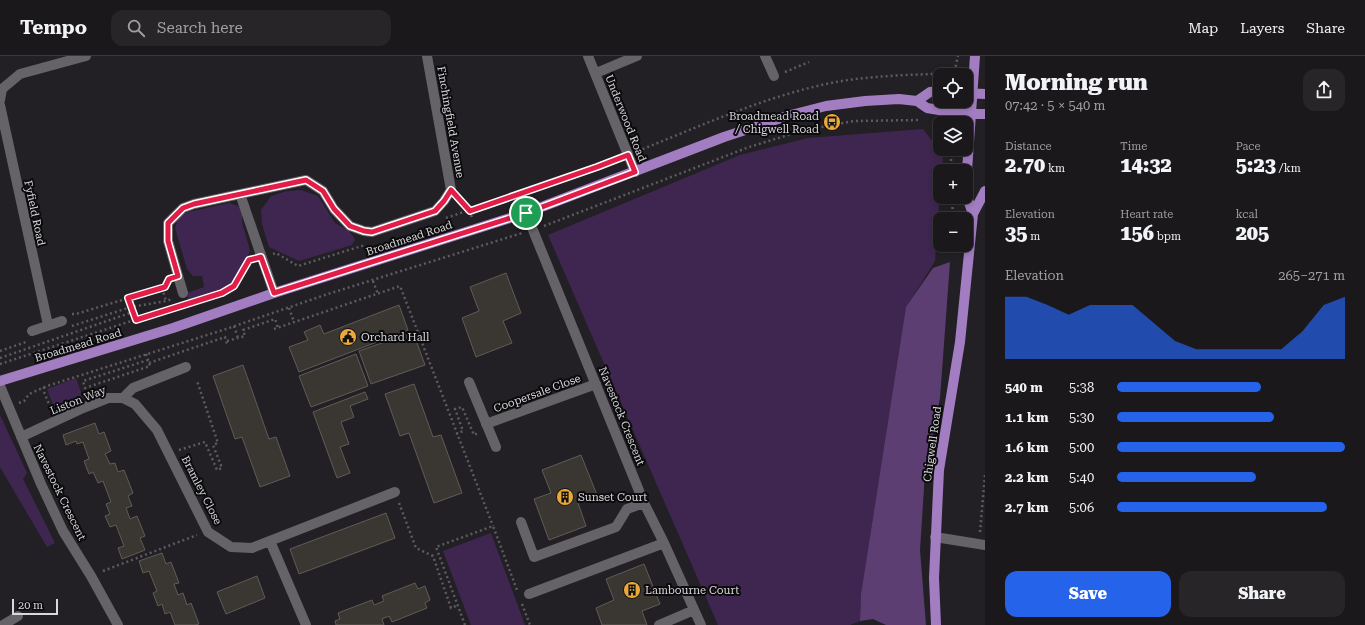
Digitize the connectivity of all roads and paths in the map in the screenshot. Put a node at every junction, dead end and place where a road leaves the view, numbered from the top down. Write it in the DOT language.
graph roads {
  1 [pos="86,56"];
  2 [pos="427,56"];
  3 [pos="588,56"];
  4 [pos="637,56"];
  5 [pos="765,56"];
  6 [pos="958,56"];
  7 [pos="975,56"];
  8 [pos="808,62"];
  9 [pos="973,68"];
  10 [pos="596,72"];
  11 [pos="774,76"];
  12 [pos="933,92"];
  13 [pos="973,93"];
  14 [pos="985,94"];
  15 [pos="0,100"];
  16 [pos="917,101"];
  17 [pos="0,105"];
  18 [pos="970,108"];
  19 [pos="970,114"];
  20 [pos="985,114"];
  21 [pos="922,120"];
  22 [pos="628,155"];
  23 [pos="967,164"];
  24 [pos="635,172"];
  25 [pos="451,190"];
  26 [pos="985,191"];
  27 [pos="240,194"];
  28 [pos="470,211"];
  29 [pos="526,213"];
  30 [pos="973,214"];
  31 [pos="472,218"];
  32 [pos="441,220"];
  33 [pos="533,230"];
  34 [pos="479,239"];
  35 [pos="368,244"];
  36 [pos="481,246"];
  37 [pos="969,252"];
  38 [pos="261,257"];
  39 [pos="318,260"];
  40 [pos="320,267"];
  41 [pos="178,276"];
  42 [pos="373,281"];
  43 [pos="162,288"];
  44 [pos="274,293"];
  45 [pos="378,294"];
  46 [pos="181,295"];
  47 [pos="128,298"];
  48 [pos="166,301"];
  49 [pos="131,307"];
  50 [pos="289,308"];
  51 [pos="133,312"];
  52 [pos="136,320"];
  53 [pos="64,321"];
  54 [pos="294,322"];
  55 [pos="224,323"];
  56 [pos="48,325"];
  57 [pos="234,326"];
  58 [pos="278,328"];
  59 [pos="226,329"];
  60 [pos="274,330"];
  61 [pos="32,331"];
  62 [pos="238,338"];
  63 [pos="29,342"];
  64 [pos="0,351"];
  65 [pos="146,354"];
  66 [pos="0,358"];
  67 [pos="148,361"];
  68 [pos="0,364"];
  69 [pos="186,367"];
  70 [pos="0,381"];
  71 [pos="46,381"];
  72 [pos="197,381"];
  73 [pos="469,382"];
  74 [pos="596,384"];
  75 [pos="0,386"];
  76 [pos="46,387"];
  77 [pos="123,398"];
  78 [pos="9,407"];
  79 [pos="56,421"];
  80 [pos="486,424"];
  81 [pos="456,434"];
  82 [pos="474,435"];
  83 [pos="22,437"];
  84 [pos="496,447"];
  85 [pos="169,453"];
  86 [pos="985,475"];
  87 [pos="394,492"];
  88 [pos="644,503"];
  89 [pos="521,522"];
  90 [pos="493,526"];
  91 [pos="208,531"];
  92 [pos="935,537"];
  93 [pos="270,541"];
  94 [pos="664,543"];
  95 [pos="982,544"];
  96 [pos="91,576"];
  97 [pos="528,594"];
  98 [pos="458,605"];
  99 [pos="694,610"];
  100 [pos="18,616"];
  101 [pos="3,625"];
  102 [pos="118,625"];
  103 [pos="306,625"];
  104 [pos="466,625"];
  105 [pos="530,625"];
  106 [pos="659,625"];
  107 [pos="701,625"];
  108 [pos="936,625"];
  1 -- 15 [label="street"];
  2 -- 25 [label="street, Finchingfield Avenue"];
  3 -- 10 [label="street, Underwood Road"];
  4 -- 10 [label="street, Underwood Road"];
  5 -- 11 [label="street"];
  6 -- 22 [label="path"];
  7 -- 9 [label="main road"];
  8 -- 11 [label="path"];
  10 -- 22 [label="street, Underwood Road"];
  12 -- 16 [label="main road"];
  13 -- 14 [label="main road"];
  16 -- 19 [label="main road, Broadmead Road"];
  16 -- 24 [label="main road, Broadmead Road"];
  17 -- 56 [label="street, Fyfield Road"];
  18 -- 19 [label="main road"];
  19 -- 20 [label="main road, Broadmead Road"];
  19 -- 23 [label="main road"];
  21 -- 33 [label="path"];
  22 -- 24 [label="street, Underwood Road"];
  22 -- 28 [label="path"];
  24 -- 29 [label="main road, Broadmead Road"];
  25 -- 27 [label="street, Finchingfield Avenue"];
  25 -- 28 [label="path"];
  26 -- 30 [label="main road"];
  27 -- 38 [label="street"];
  27 -- 41 [label="street"];
  28 -- 31 [label="path"];
  28 -- 32 [label="path"];
  29 -- 33 [label="street, Navestock Crescent"];
  29 -- 44 [label="main road, Broadmead Road"];
  33 -- 36 [label="path"];
  33 -- 74 [label="street, Navestock Crescent"];
  34 -- 36 [label="path"];
  35 -- 39 [label="path"];
  36 -- 42 [label="path"];
  37 -- 92 [label="main road, Chigwell Road"];
  38 -- 39 [label="path"];
  38 -- 44 [label="street"];
  38 -- 52 [label="path"];
  39 -- 40 [label="path"];
  41 -- 43 [label="path"];
  41 -- 46 [label="street"];
  42 -- 45 [label="path"];
  42 -- 50 [label="path"];
  43 -- 47 [label="path"];
  43 -- 48 [label="path"];
  44 -- 70 [label="main road, Broadmead Road"];
  45 -- 54 [label="path"];
  45 -- 81 [label="path"];
  46 -- 48 [label="path"];
  47 -- 49 [label="path"];
  47 -- 53 [label="path"];
  48 -- 49 [label="path"];
  49 -- 51 [label="path"];
  49 -- 53 [label="path"];
  50 -- 54 [label="path"];
  50 -- 57 [label="path"];
  51 -- 52 [label="path"];
  51 -- 66 [label="path"];
  52 -- 68 [label="path"];
  53 -- 56 [label="street"];
  54 -- 58 [label="path"];
  55 -- 59 [label="path"];
  56 -- 61 [label="street"];
  57 -- 59 [label="path"];
  57 -- 62 [label="path"];
  58 -- 60 [label="path"];
  58 -- 62 [label="path"];
  59 -- 65 [label="path"];
  62 -- 67 [label="path"];
  63 -- 64 [label="path"];
  65 -- 67 [label="path"];
  65 -- 76 [label="path"];
  67 -- 67 [label="path"];
  69 -- 77 [label="street, Liston Way"];
  71 -- 76 [label="path"];
  72 -- 85 [label="path"];
  73 -- 80 [label="street, Coopersale Close"];
  74 -- 80 [label="street, Coopersale Close"];
  74 -- 88 [label="street, Navestock Crescent"];
  75 -- 78 [label="street, Navestock Crescent"];
  76 -- 78 [label="path"];
  76 -- 79 [label="path"];
  77 -- 79 [label="street, Liston Way"];
  77 -- 85 [label="street, Bramley Close"];
  78 -- 83 [label="street, Navestock Crescent"];
  79 -- 83 [label="street, Liston Way"];
  80 -- 84 [label="street, Coopersale Close"];
  81 -- 82 [label="path"];
  81 -- 90 [label="path"];
  83 -- 96 [label="street, Navestock Crescent"];
  85 -- 91 [label="street, Bramley Close"];
  86 -- 95 [label="path"];
  87 -- 93 [label="street, Bramley Close"];
  87 -- 98 [label="path"];
  88 -- 89 [label="street"];
  88 -- 94 [label="street, Navestock Crescent"];
  90 -- 98 [label="path"];
  90 -- 105 [label="path"];
  91 -- 93 [label="street, Bramley Close"];
  91 -- 96 [label="path"];
  92 -- 95 [label="street"];
  92 -- 108 [label="main road, Chigwell Road"];
  93 -- 103 [label="street"];
  94 -- 97 [label="street"];
  94 -- 99 [label="street, Navestock Crescent"];
  96 -- 102 [label="street, Navestock Crescent"];
  98 -- 104 [label="path"];
  99 -- 106 [label="street"];
  99 -- 107 [label="street, Navestock Crescent"];
  100 -- 101 [label="street"];
}
